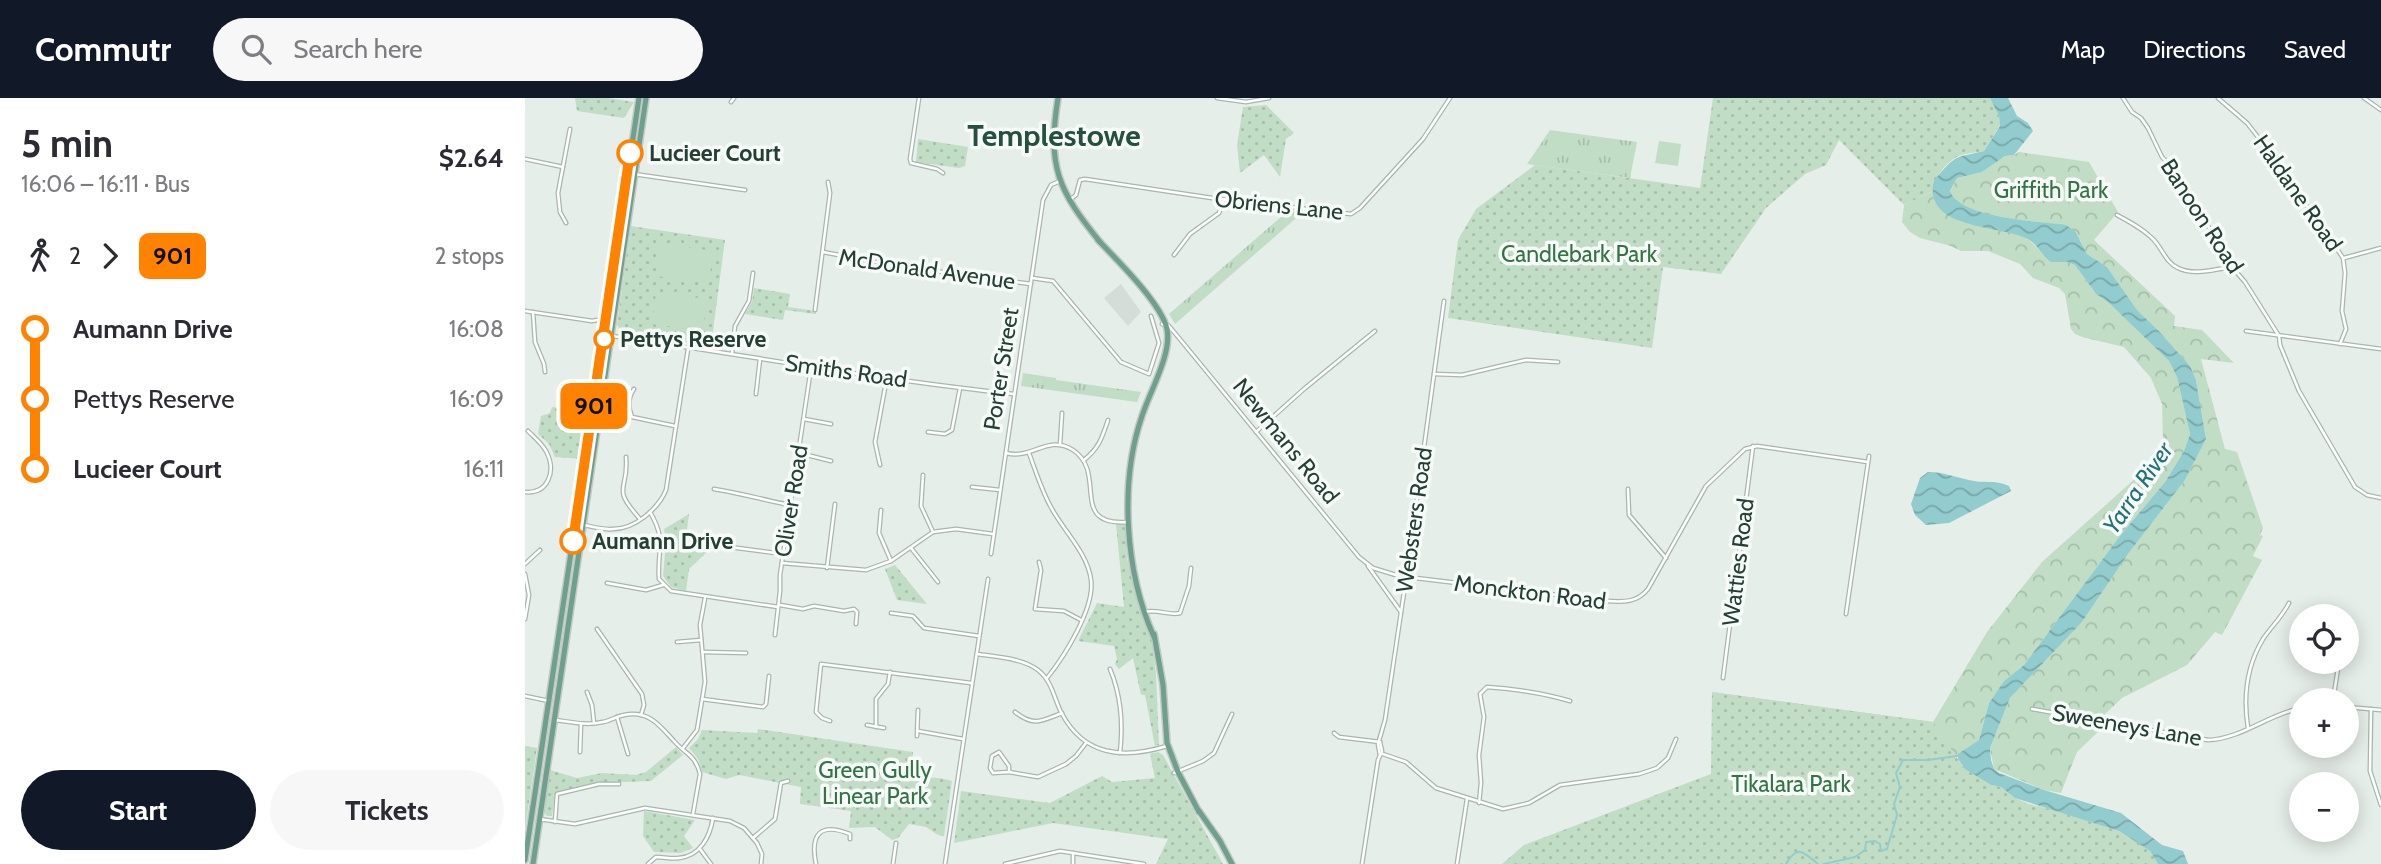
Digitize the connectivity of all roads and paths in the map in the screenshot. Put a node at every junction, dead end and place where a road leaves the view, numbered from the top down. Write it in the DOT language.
graph roads {
  1 [pos="639,98"];
  2 [pos="646,98"];
  3 [pos="734,98"];
  4 [pos="919,98"];
  5 [pos="1217,98"];
  6 [pos="1269,98"];
  7 [pos="1450,98"];
  8 [pos="2124,98"];
  9 [pos="2218,98"];
  10 [pos="2364,98"];
  11 [pos="1058,101"];
  12 [pos="731,102"];
  13 [pos="2381,110"];
  14 [pos="570,129"];
  15 [pos="525,159"];
  16 [pos="563,167"];
  17 [pos="627,173"];
  18 [pos="635,173"];
  19 [pos="943,173"];
  20 [pos="828,182"];
  21 [pos="1061,182"];
  22 [pos="745,190"];
  23 [pos="1224,199"];
  24 [pos="1070,200"];
  25 [pos="2117,215"];
  26 [pos="566,223"];
  27 [pos="2381,248"];
  28 [pos="823,252"];
  29 [pos="1174,255"];
  30 [pos="2343,258"];
  31 [pos="2232,267"];
  32 [pos="753,273"];
  33 [pos="1032,278"];
  34 [pos="1031,284"];
  35 [pos="1444,301"];
  36 [pos="815,310"];
  37 [pos="525,311"];
  38 [pos="533,312"];
  39 [pos="1151,316"];
  40 [pos="607,317"];
  41 [pos="591,321"];
  42 [pos="1164,324"];
  43 [pos="1375,331"];
  44 [pos="2246,331"];
  45 [pos="605,333"];
  46 [pos="612,336"];
  47 [pos="2279,336"];
  48 [pos="1179,338"];
  49 [pos="1167,344"];
  50 [pos="2340,344"];
  51 [pos="688,349"];
  52 [pos="2381,349"];
  53 [pos="732,353"];
  54 [pos="760,359"];
  55 [pos="1558,362"];
  56 [pos="811,368"];
  57 [pos="1159,370"];
  58 [pos="545,372"];
  59 [pos="1434,374"];
  60 [pos="887,377"];
  61 [pos="960,388"];
  62 [pos="634,389"];
  63 [pos="756,394"];
  64 [pos="1014,396"];
  65 [pos="1062,413"];
  66 [pos="804,419"];
  67 [pos="1108,420"];
  68 [pos="831,424"];
  69 [pos="675,426"];
  70 [pos="528,431"];
  71 [pos="928,432"];
  72 [pos="1256,432"];
  73 [pos="1060,445"];
  74 [pos="1753,446"];
  75 [pos="799,453"];
  76 [pos="1006,453"];
  77 [pos="1029,453"];
  78 [pos="1869,456"];
  79 [pos="626,457"];
  80 [pos="1084,460"];
  81 [pos="831,461"];
  82 [pos="1868,462"];
  83 [pos="880,465"];
  84 [pos="923,475"];
  85 [pos="972,487"];
  86 [pos="714,489"];
  87 [pos="1000,489"];
  88 [pos="1628,489"];
  89 [pos="525,492"];
  90 [pos="2381,498"];
  91 [pos="835,504"];
  92 [pos="790,505"];
  93 [pos="881,510"];
  94 [pos="650,512"];
  95 [pos="640,519"];
  96 [pos="1129,521"];
  97 [pos="584,525"];
  98 [pos="933,532"];
  99 [pos="993,534"];
  100 [pos="707,544"];
  101 [pos="911,548"];
  102 [pos="540,550"];
  103 [pos="783,554"];
  104 [pos="991,554"];
  105 [pos="1666,558"];
  106 [pos="891,561"];
  107 [pos="1039,562"];
  108 [pos="782,563"];
  109 [pos="525,564"];
  110 [pos="1368,565"];
  111 [pos="827,568"];
  112 [pos="1191,568"];
  113 [pos="525,574"];
  114 [pos="1406,577"];
  115 [pos="988,579"];
  116 [pos="526,580"];
  117 [pos="938,582"];
  118 [pos="607,583"];
  119 [pos="663,585"];
  120 [pos="705,598"];
  121 [pos="1403,600"];
  122 [pos="1396,603"];
  123 [pos="2289,603"];
  124 [pos="778,606"];
  125 [pos="1146,612"];
  126 [pos="1401,612"];
  127 [pos="891,613"];
  128 [pos="1846,614"];
  129 [pos="525,619"];
  130 [pos="1081,620"];
  131 [pos="856,624"];
  132 [pos="597,628"];
  133 [pos="775,635"];
  134 [pos="979,636"];
  135 [pos="701,640"];
  136 [pos="677,642"];
  137 [pos="703,652"];
  138 [pos="746,653"];
  139 [pos="977,654"];
  140 [pos="1110,669"];
  141 [pos="890,672"];
  142 [pos="769,676"];
  143 [pos="1047,678"];
  144 [pos="1723,678"];
  145 [pos="972,684"];
  146 [pos="587,692"];
  147 [pos="525,696"];
  148 [pos="702,699"];
  149 [pos="549,701"];
  150 [pos="1570,701"];
  151 [pos="557,702"];
  152 [pos="2359,708"];
  153 [pos="2032,709"];
  154 [pos="2371,709"];
  155 [pos="918,710"];
  156 [pos="2381,710"];
  157 [pos="2289,711"];
  158 [pos="1015,712"];
  159 [pos="1062,713"];
  160 [pos="1232,714"];
  161 [pos="641,716"];
  162 [pos="617,717"];
  163 [pos="555,720"];
  164 [pos="830,721"];
  165 [pos="594,723"];
  166 [pos="581,724"];
  167 [pos="867,725"];
  168 [pos="876,727"];
  169 [pos="884,728"];
  170 [pos="2248,729"];
  171 [pos="1334,733"];
  172 [pos="964,738"];
  173 [pos="1676,738"];
  174 [pos="1380,741"];
  175 [pos="1086,743"];
  176 [pos="1166,746"];
  177 [pos="683,748"];
  178 [pos="580,752"];
  179 [pos="1120,753"];
  180 [pos="628,754"];
  181 [pos="1381,754"];
  182 [pos="1009,772"];
  183 [pos="1176,772"];
  184 [pos="788,781"];
  185 [pos="619,783"];
  186 [pos="1468,799"];
  187 [pos="1479,803"];
  188 [pos="2381,805"];
  189 [pos="693,814"];
  190 [pos="531,818"];
  191 [pos="713,818"];
  192 [pos="539,819"];
  193 [pos="555,822"];
  194 [pos="753,838"];
  195 [pos="850,839"];
  196 [pos="896,843"];
  197 [pos="700,849"];
  198 [pos="1073,853"];
  199 [pos="525,860"];
  200 [pos="1122,862"];
  201 [pos="533,864"];
  202 [pos="648,864"];
  203 [pos="711,864"];
  204 [pos="761,864"];
  205 [pos="816,864"];
  206 [pos="893,864"];
  207 [pos="946,864"];
  208 [pos="1005,864"];
  209 [pos="1073,864"];
  210 [pos="1144,864"];
  211 [pos="1230,864"];
  212 [pos="1362,864"];
  213 [pos="1457,864"];
  1 -- 17 [label="main road"];
  2 -- 18 [label="main road"];
  3 -- 12 [label="street"];
  4 -- 19 [label="street"];
  5 -- 6 [label="street"];
  7 -- 23 [label="street, Obriens Lane"];
  8 -- 31 [label="street, Banoon Road"];
  9 -- 30 [label="street, Haldane Road"];
  10 -- 13 [label="street"];
  11 -- 21 [label="main road"];
  14 -- 16 [label="street"];
  15 -- 16 [label="street"];
  16 -- 26 [label="street"];
  17 -- 18 [label="street"];
  17 -- 40 [label="main road"];
  18 -- 22 [label="street"];
  18 -- 46 [label="main road"];
  20 -- 28 [label="street"];
  21 -- 24 [label="main road, Newmans Road"];
  21 -- 33 [label="street, Porter Street"];
  23 -- 24 [label="street, Obriens Lane"];
  23 -- 29 [label="street"];
  24 -- 42 [label="main road, Newmans Road"];
  25 -- 31 [label="street"];
  27 -- 30 [label="street"];
  28 -- 34 [label="street, McDonald Avenue"];
  28 -- 36 [label="street"];
  30 -- 50 [label="street, Haldane Road"];
  31 -- 47 [label="street, Banoon Road"];
  32 -- 53 [label="street"];
  33 -- 34 [label="street, Porter Street"];
  33 -- 39 [label="street"];
  34 -- 64 [label="street, Porter Street"];
  35 -- 59 [label="street, Websters Road"];
  37 -- 38 [label="street"];
  38 -- 41 [label="street"];
  38 -- 58 [label="street"];
  40 -- 41 [label="street"];
  40 -- 45 [label="main road"];
  41 -- 45 [label="street"];
  42 -- 48 [label="street, Newmans Road"];
  42 -- 49 [label="main road"];
  42 -- 57 [label="main road"];
  43 -- 72 [label="street"];
  44 -- 47 [label="street"];
  45 -- 46 [label="main road"];
  45 -- 149 [label="main road"];
  46 -- 51 [label="street, Smiths Road"];
  46 -- 97 [label="main road"];
  47 -- 50 [label="street"];
  47 -- 90 [label="street, Banoon Road"];
  48 -- 49 [label="street"];
  48 -- 72 [label="street, Newmans Road"];
  49 -- 57 [label="main road"];
  50 -- 52 [label="street"];
  51 -- 53 [label="street, Smiths Road"];
  51 -- 69 [label="street"];
  53 -- 54 [label="street, Smiths Road"];
  54 -- 56 [label="street, Smiths Road"];
  54 -- 63 [label="street"];
  55 -- 59 [label="street"];
  56 -- 60 [label="street, Smiths Road"];
  56 -- 66 [label="street, Oliver Road"];
  57 -- 96 [label="main road"];
  59 -- 114 [label="street, Websters Road"];
  60 -- 61 [label="street, Smiths Road"];
  60 -- 83 [label="street"];
  61 -- 64 [label="street, Smiths Road"];
  61 -- 71 [label="street"];
  62 -- 69 [label="street"];
  64 -- 76 [label="street, Porter Street"];
  65 -- 73 [label="street"];
  66 -- 68 [label="street"];
  66 -- 75 [label="street, Oliver Road"];
  67 -- 80 [label="street"];
  69 -- 94 [label="street"];
  70 -- 89 [label="street"];
  72 -- 110 [label="street, Newmans Road"];
  73 -- 77 [label="street"];
  73 -- 80 [label="street"];
  74 -- 82 [label="street"];
  74 -- 105 [label="street, Monckton Road"];
  74 -- 144 [label="street, Watties Road"];
  75 -- 81 [label="street"];
  75 -- 92 [label="street, Oliver Road"];
  76 -- 77 [label="street"];
  76 -- 87 [label="street, Porter Street"];
  77 -- 130 [label="street"];
  78 -- 82 [label="street"];
  79 -- 95 [label="street"];
  80 -- 96 [label="street"];
  82 -- 128 [label="street"];
  84 -- 98 [label="street"];
  85 -- 87 [label="street"];
  86 -- 92 [label="street"];
  87 -- 99 [label="street, Porter Street"];
  88 -- 105 [label="street"];
  91 -- 111 [label="street"];
  92 -- 103 [label="street, Oliver Road"];
  93 -- 106 [label="street"];
  94 -- 95 [label="street"];
  94 -- 119 [label="street"];
  95 -- 97 [label="street"];
  96 -- 125 [label="main road"];
  97 -- 151 [label="main road"];
  98 -- 99 [label="street"];
  98 -- 101 [label="street"];
  99 -- 104 [label="street, Porter Street"];
  100 -- 103 [label="street"];
  101 -- 106 [label="street"];
  101 -- 117 [label="street"];
  102 -- 109 [label="street"];
  103 -- 108 [label="street, Oliver Road"];
  105 -- 114 [label="street, Monckton Road"];
  106 -- 111 [label="street"];
  107 -- 130 [label="street"];
  108 -- 111 [label="street"];
  108 -- 124 [label="street, Oliver Road"];
  110 -- 114 [label="street, Newmans Road"];
  110 -- 122 [label="street, Newmans Road"];
  112 -- 125 [label="street"];
  113 -- 116 [label="street"];
  114 -- 121 [label="street, Websters Road"];
  115 -- 134 [label="street"];
  116 -- 129 [label="street"];
  118 -- 119 [label="street"];
  119 -- 120 [label="street"];
  120 -- 124 [label="street"];
  120 -- 135 [label="street"];
  121 -- 122 [label="street"];
  121 -- 126 [label="street, Websters Road"];
  122 -- 126 [label="street, Newmans Road"];
  123 -- 170 [label="street"];
  124 -- 131 [label="street"];
  124 -- 133 [label="street, Oliver Road"];
  125 -- 176 [label="main road"];
  126 -- 174 [label="street, Websters Road"];
  127 -- 134 [label="street"];
  130 -- 143 [label="street"];
  132 -- 161 [label="street"];
  134 -- 139 [label="street"];
  135 -- 136 [label="street"];
  135 -- 137 [label="street"];
  137 -- 138 [label="street"];
  137 -- 148 [label="street"];
  139 -- 143 [label="street"];
  139 -- 145 [label="street"];
  140 -- 179 [label="street"];
  141 -- 145 [label="street"];
  141 -- 164 [label="street"];
  141 -- 168 [label="street"];
  142 -- 148 [label="street"];
  143 -- 159 [label="street"];
  145 -- 172 [label="street"];
  146 -- 165 [label="street"];
  147 -- 149 [label="street"];
  148 -- 177 [label="street"];
  149 -- 151 [label="main road"];
  149 -- 190 [label="main road"];
  150 -- 187 [label="street"];
  151 -- 163 [label="main road"];
  152 -- 154 [label="street"];
  153 -- 170 [label="street, Sweeneys Lane"];
  154 -- 156 [label="street"];
  154 -- 188 [label="street"];
  155 -- 172 [label="street"];
  157 -- 170 [label="street, Sweeneys Lane"];
  158 -- 159 [label="street"];
  159 -- 175 [label="street"];
  160 -- 183 [label="street"];
  161 -- 162 [label="street"];
  161 -- 177 [label="street"];
  162 -- 165 [label="street"];
  162 -- 180 [label="street"];
  163 -- 166 [label="street"];
  163 -- 192 [label="main road"];
  165 -- 166 [label="street"];
  166 -- 178 [label="street"];
  167 -- 168 [label="street"];
  168 -- 169 [label="street"];
  171 -- 174 [label="street"];
  172 -- 207 [label="street"];
  173 -- 187 [label="street"];
  174 -- 181 [label="street, Websters Road"];
  175 -- 179 [label="street"];
  175 -- 182 [label="street"];
  176 -- 179 [label="street"];
  176 -- 183 [label="main road"];
  177 -- 189 [label="street"];
  181 -- 186 [label="street"];
  181 -- 212 [label="street, Websters Road"];
  182 -- 182 [label="street"];
  183 -- 211 [label="main road"];
  184 -- 194 [label="street"];
  185 -- 193 [label="street"];
  186 -- 187 [label="street"];
  186 -- 213 [label="street"];
  189 -- 191 [label="street"];
  189 -- 193 [label="street"];
  190 -- 192 [label="main road"];
  190 -- 199 [label="main road"];
  191 -- 194 [label="street"];
  191 -- 197 [label="street"];
  192 -- 193 [label="street"];
  192 -- 201 [label="main road"];
  194 -- 204 [label="street"];
  195 -- 205 [label="street"];
  196 -- 206 [label="street"];
  197 -- 202 [label="street"];
  197 -- 203 [label="street"];
  198 -- 200 [label="street"];
  198 -- 208 [label="street"];
  198 -- 209 [label="street"];
  200 -- 210 [label="street"];
}
